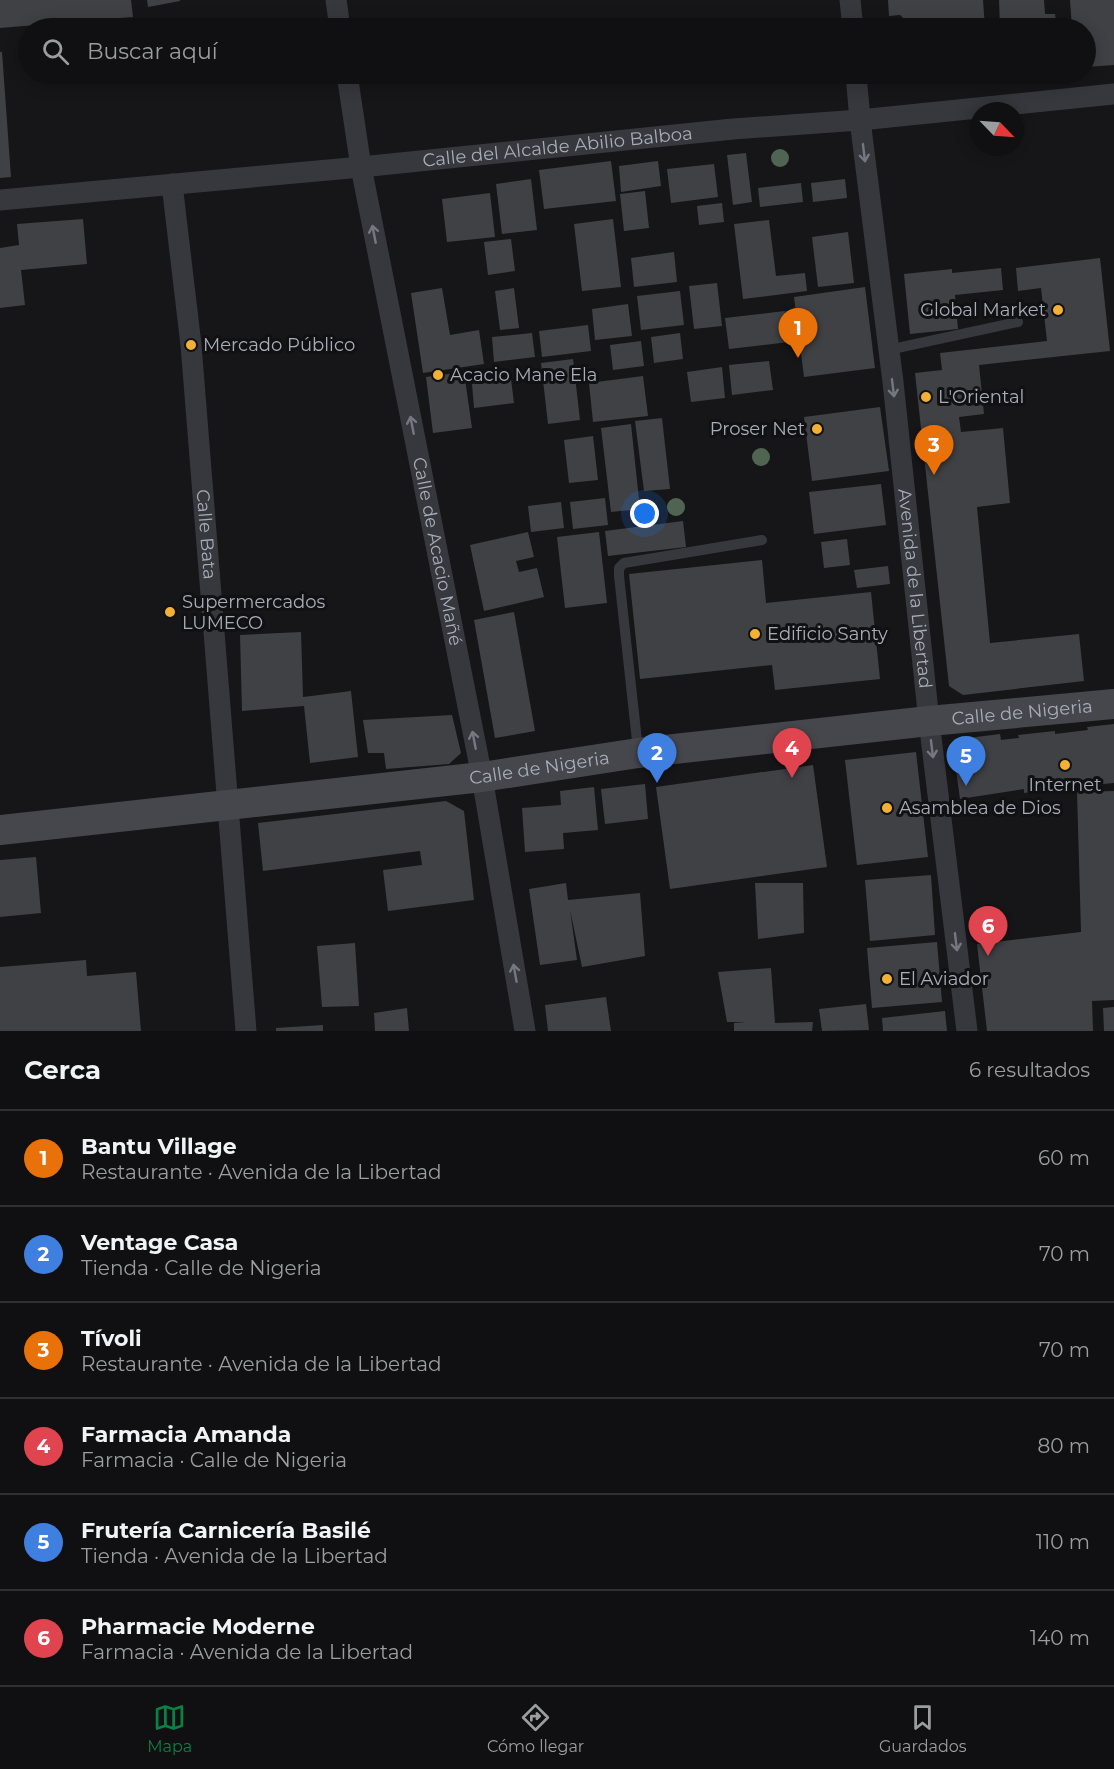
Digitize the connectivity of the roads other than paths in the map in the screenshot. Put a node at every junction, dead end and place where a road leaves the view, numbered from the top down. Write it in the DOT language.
graph roads {
  1 [pos="336,0"];
  2 [pos="850,0"];
  3 [pos="339,18"];
  4 [pos="852,18"];
  5 [pos="349,84"];
  6 [pos="857,84"];
  7 [pos="1114,94"];
  8 [pos="860,120"];
  9 [pos="361,167"];
  10 [pos="172,184"];
  11 [pos="0,200"];
  12 [pos="1018,322"];
  13 [pos="888,350"];
  14 [pos="762,540"];
  15 [pos="1114,704"];
  16 [pos="929,721"];
  17 [pos="638,753"];
  18 [pos="482,777"];
  19 [pos="227,806"];
  20 [pos="0,830"];
  21 [pos="246,1031"];
  22 [pos="525,1031"];
  23 [pos="967,1031"];
  1 -- 3 [label="street"];
  2 -- 4 [label="street"];
  5 -- 9 [label="street, Calle de Acacio Mañé"];
  6 -- 8 [label="street, Avenida de la Libertad"];
  7 -- 8 [label="street, Calle del Alcalde Abilio Balboa"];
  8 -- 9 [label="street, Calle del Alcalde Abilio Balboa"];
  8 -- 13 [label="street, Avenida de la Libertad, one-way"];
  9 -- 10 [label="street, Calle del Alcalde Abilio Balboa"];
  18 -- 9 [label="street, Calle de Acacio Mañé, one-way"];
  10 -- 11 [label="street, Calle del Alcalde Abilio Balboa"];
  10 -- 19 [label="street, Calle Bata"];
  12 -- 13 [label="lane"];
  13 -- 16 [label="street, Avenida de la Libertad, one-way"];
  14 -- 17 [label="lane"];
  15 -- 16 [label="street, Calle de Nigeria"];
  16 -- 17 [label="street, Calle de Nigeria"];
  16 -- 23 [label="street, Avenida de la Libertad, one-way"];
  17 -- 18 [label="street, Calle de Nigeria"];
  18 -- 19 [label="street, Calle de Nigeria"];
  22 -- 18 [label="street, Calle de Acacio Mañé, one-way"];
  19 -- 20 [label="street, Calle de Nigeria"];
  19 -- 21 [label="street, Calle Bata"];
}
